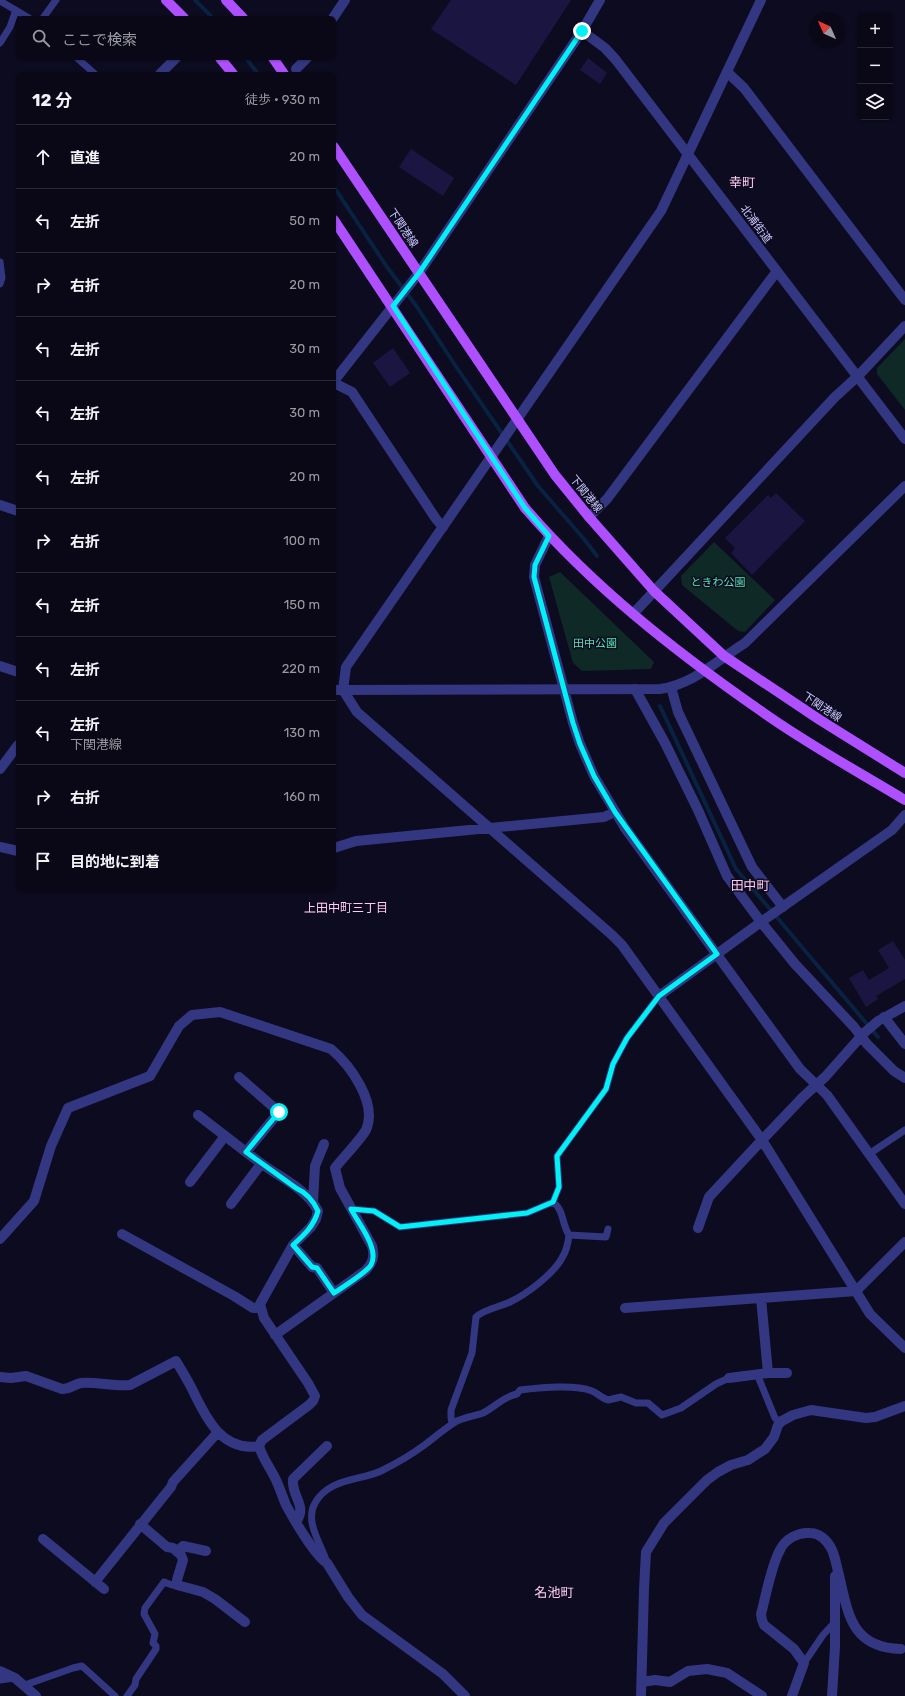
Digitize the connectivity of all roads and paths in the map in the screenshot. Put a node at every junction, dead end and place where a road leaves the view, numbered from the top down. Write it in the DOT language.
graph roads {
  1 [pos="56,0"];
  2 [pos="166,0"];
  3 [pos="226,0"];
  4 [pos="345,0"];
  5 [pos="600,0"];
  6 [pos="761,0"];
  7 [pos="0,1"];
  8 [pos="16,10"];
  9 [pos="26,16"];
  10 [pos="44,16"];
  11 [pos="182,16"];
  12 [pos="241,16"];
  13 [pos="334,16"];
  14 [pos="582,31"];
  15 [pos="0,44"];
  16 [pos="79,60"];
  17 [pos="174,60"];
  18 [pos="222,60"];
  19 [pos="274,60"];
  20 [pos="305,60"];
  21 [pos="296,69"];
  22 [pos="93,72"];
  23 [pos="162,72"];
  24 [pos="231,72"];
  25 [pos="283,72"];
  26 [pos="727,72"];
  27 [pos="336,150"];
  28 [pos="688,154"];
  29 [pos="336,223"];
  30 [pos="0,262"];
  31 [pos="777,271"];
  32 [pos="419,273"];
  33 [pos="0,284"];
  34 [pos="905,300"];
  35 [pos="393,306"];
  36 [pos="905,326"];
  37 [pos="858,376"];
  38 [pos="336,379"];
  39 [pos="336,383"];
  40 [pos="514,423"];
  41 [pos="905,439"];
  42 [pos="493,452"];
  43 [pos="905,486"];
  44 [pos="0,505"];
  45 [pos="16,511"];
  46 [pos="589,517"];
  47 [pos="443,527"];
  48 [pos="549,536"];
  49 [pos="654,591"];
  50 [pos="634,614"];
  51 [pos="724,656"];
  52 [pos="0,666"];
  53 [pos="16,671"];
  54 [pos="704,672"];
  55 [pos="671,687"];
  56 [pos="635,689"];
  57 [pos="338,690"];
  58 [pos="565,690"];
  59 [pos="16,748"];
  60 [pos="0,769"];
  61 [pos="905,773"];
  62 [pos="905,800"];
  63 [pos="615,812"];
  64 [pos="905,815"];
  65 [pos="490,828"];
  66 [pos="0,847"];
  67 [pos="336,847"];
  68 [pos="16,851"];
  69 [pos="781,908"];
  70 [pos="763,920"];
  71 [pos="717,954"];
  72 [pos="659,996"];
  73 [pos="905,1006"];
  74 [pos="881,1019"];
  75 [pos="863,1035"];
  76 [pos="905,1044"];
  77 [pos="239,1077"];
  78 [pos="905,1078"];
  79 [pos="817,1084"];
  80 [pos="198,1115"];
  81 [pos="905,1130"];
  82 [pos="225,1136"];
  83 [pos="762,1140"];
  84 [pos="324,1144"];
  85 [pos="246,1152"];
  86 [pos="869,1154"];
  87 [pos="261,1164"];
  88 [pos="190,1182"];
  89 [pos="313,1201"];
  90 [pos="553,1202"];
  91 [pos="230,1204"];
  92 [pos="905,1204"];
  93 [pos="351,1209"];
  94 [pos="698,1228"];
  95 [pos="608,1229"];
  96 [pos="122,1234"];
  97 [pos="568,1235"];
  98 [pos="0,1239"];
  99 [pos="905,1242"];
  100 [pos="293,1245"];
  101 [pos="856,1291"];
  102 [pos="334,1293"];
  103 [pos="761,1298"];
  104 [pos="260,1308"];
  105 [pos="624,1308"];
  106 [pos="276,1335"];
  107 [pos="905,1348"];
  108 [pos="768,1372"];
  109 [pos="787,1373"];
  110 [pos="756,1374"];
  111 [pos="0,1377"];
  112 [pos="729,1378"];
  113 [pos="905,1406"];
  114 [pos="780,1422"];
  115 [pos="452,1424"];
  116 [pos="218,1432"];
  117 [pos="259,1446"];
  118 [pos="327,1446"];
  119 [pos="296,1522"];
  120 [pos="140,1524"];
  121 [pos="43,1539"];
  122 [pos="177,1551"];
  123 [pos="206,1551"];
  124 [pos="327,1563"];
  125 [pos="836,1563"];
  126 [pos="95,1582"];
  127 [pos="178,1585"];
  128 [pos="104,1589"];
  129 [pos="245,1622"];
  130 [pos="835,1622"];
  131 [pos="901,1649"];
  132 [pos="804,1663"];
  133 [pos="0,1671"];
  134 [pos="14,1678"];
  135 [pos="0,1680"];
  136 [pos="642,1682"];
  137 [pos="25,1685"];
  138 [pos="36,1696"];
  139 [pos="115,1696"];
  140 [pos="127,1696"];
  141 [pos="465,1696"];
  142 [pos="641,1696"];
  143 [pos="762,1696"];
  144 [pos="792,1696"];
  145 [pos="832,1696"];
  1 -- 10 [label="lane"];
  2 -- 11 [label="main road"];
  3 -- 12 [label="main road"];
  4 -- 13 [label="street"];
  5 -- 14 [label="street"];
  6 -- 26 [label="street"];
  7 -- 8 [label="lane"];
  8 -- 9 [label="lane"];
  8 -- 15 [label="lane"];
  14 -- 28 [label="street, 北浦街道"];
  14 -- 32 [label="street"];
  16 -- 22 [label="lane"];
  17 -- 23 [label="street"];
  18 -- 24 [label="main road"];
  19 -- 25 [label="main road"];
  20 -- 21 [label="street"];
  26 -- 28 [label="street"];
  26 -- 34 [label="street"];
  27 -- 32 [label="main road, 下関港線"];
  28 -- 31 [label="street, 北浦街道"];
  28 -- 40 [label="street"];
  29 -- 35 [label="main road"];
  30 -- 33 [label="lane"];
  31 -- 37 [label="street, 北浦街道"];
  31 -- 46 [label="street"];
  32 -- 35 [label="street"];
  32 -- 40 [label="main road, 下関港線"];
  35 -- 38 [label="street"];
  35 -- 42 [label="main road"];
  36 -- 37 [label="street"];
  37 -- 41 [label="street, 北浦街道"];
  37 -- 49 [label="street"];
  39 -- 47 [label="street"];
  40 -- 42 [label="street"];
  40 -- 46 [label="main road, 下関港線"];
  42 -- 47 [label="street"];
  42 -- 48 [label="main road"];
  43 -- 51 [label="street"];
  44 -- 45 [label="street"];
  46 -- 49 [label="main road, 下関港線"];
  47 -- 57 [label="street"];
  48 -- 50 [label="main road"];
  48 -- 58 [label="street"];
  49 -- 50 [label="street"];
  49 -- 51 [label="main road, 下関港線"];
  50 -- 54 [label="main road"];
  51 -- 54 [label="street"];
  51 -- 61 [label="main road, 下関港線"];
  52 -- 53 [label="street"];
  54 -- 55 [label="street"];
  54 -- 62 [label="main road"];
  55 -- 56 [label="street"];
  55 -- 69 [label="street"];
  56 -- 58 [label="street"];
  56 -- 70 [label="street"];
  57 -- 58 [label="street"];
  57 -- 65 [label="street"];
  58 -- 63 [label="street"];
  59 -- 60 [label="street"];
  63 -- 65 [label="street"];
  63 -- 71 [label="street"];
  64 -- 69 [label="street"];
  65 -- 67 [label="street"];
  65 -- 72 [label="street"];
  66 -- 68 [label="street"];
  69 -- 70 [label="street"];
  70 -- 71 [label="street"];
  70 -- 75 [label="street"];
  71 -- 72 [label="street"];
  71 -- 79 [label="street"];
  72 -- 83 [label="street"];
  72 -- 90 [label="lane"];
  73 -- 74 [label="street"];
  74 -- 75 [label="street"];
  74 -- 76 [label="street"];
  75 -- 78 [label="street"];
  75 -- 79 [label="street"];
  77 -- 85 [label="street"];
  79 -- 83 [label="street"];
  79 -- 86 [label="street"];
  80 -- 82 [label="street"];
  81 -- 86 [label="lane"];
  82 -- 85 [label="street"];
  82 -- 88 [label="street"];
  83 -- 94 [label="street"];
  83 -- 101 [label="street"];
  84 -- 89 [label="street"];
  85 -- 87 [label="street"];
  86 -- 92 [label="street"];
  87 -- 89 [label="street"];
  87 -- 91 [label="street"];
  89 -- 100 [label="street"];
  90 -- 93 [label="lane"];
  90 -- 97 [label="lane"];
  93 -- 98 [label="street"];
  93 -- 102 [label="street"];
  95 -- 97 [label="lane"];
  96 -- 104 [label="street"];
  97 -- 115 [label="lane"];
  99 -- 101 [label="street"];
  100 -- 102 [label="street"];
  100 -- 104 [label="street"];
  101 -- 103 [label="street"];
  101 -- 107 [label="street"];
  102 -- 106 [label="street"];
  103 -- 105 [label="street"];
  103 -- 108 [label="street"];
  104 -- 106 [label="street"];
  106 -- 117 [label="street"];
  108 -- 109 [label="street"];
  108 -- 110 [label="street"];
  110 -- 112 [label="street"];
  110 -- 114 [label="lane"];
  111 -- 116 [label="street"];
  112 -- 115 [label="lane"];
  113 -- 114 [label="street"];
  114 -- 136 [label="street"];
  115 -- 124 [label="lane"];
  116 -- 117 [label="street"];
  116 -- 120 [label="street"];
  117 -- 119 [label="street"];
  118 -- 119 [label="street"];
  119 -- 124 [label="street"];
  120 -- 122 [label="street"];
  120 -- 126 [label="street"];
  121 -- 126 [label="street"];
  122 -- 123 [label="street"];
  122 -- 127 [label="street"];
  124 -- 141 [label="street"];
  125 -- 130 [label="street"];
  125 -- 131 [label="street"];
  125 -- 132 [label="street"];
  126 -- 128 [label="street"];
  127 -- 129 [label="street"];
  127 -- 140 [label="lane"];
  130 -- 132 [label="lane"];
  130 -- 145 [label="street"];
  132 -- 144 [label="street"];
  133 -- 134 [label="street"];
  134 -- 135 [label="lane"];
  134 -- 137 [label="street"];
  136 -- 142 [label="street"];
  136 -- 143 [label="street"];
  137 -- 138 [label="street"];
  137 -- 139 [label="lane"];
}
